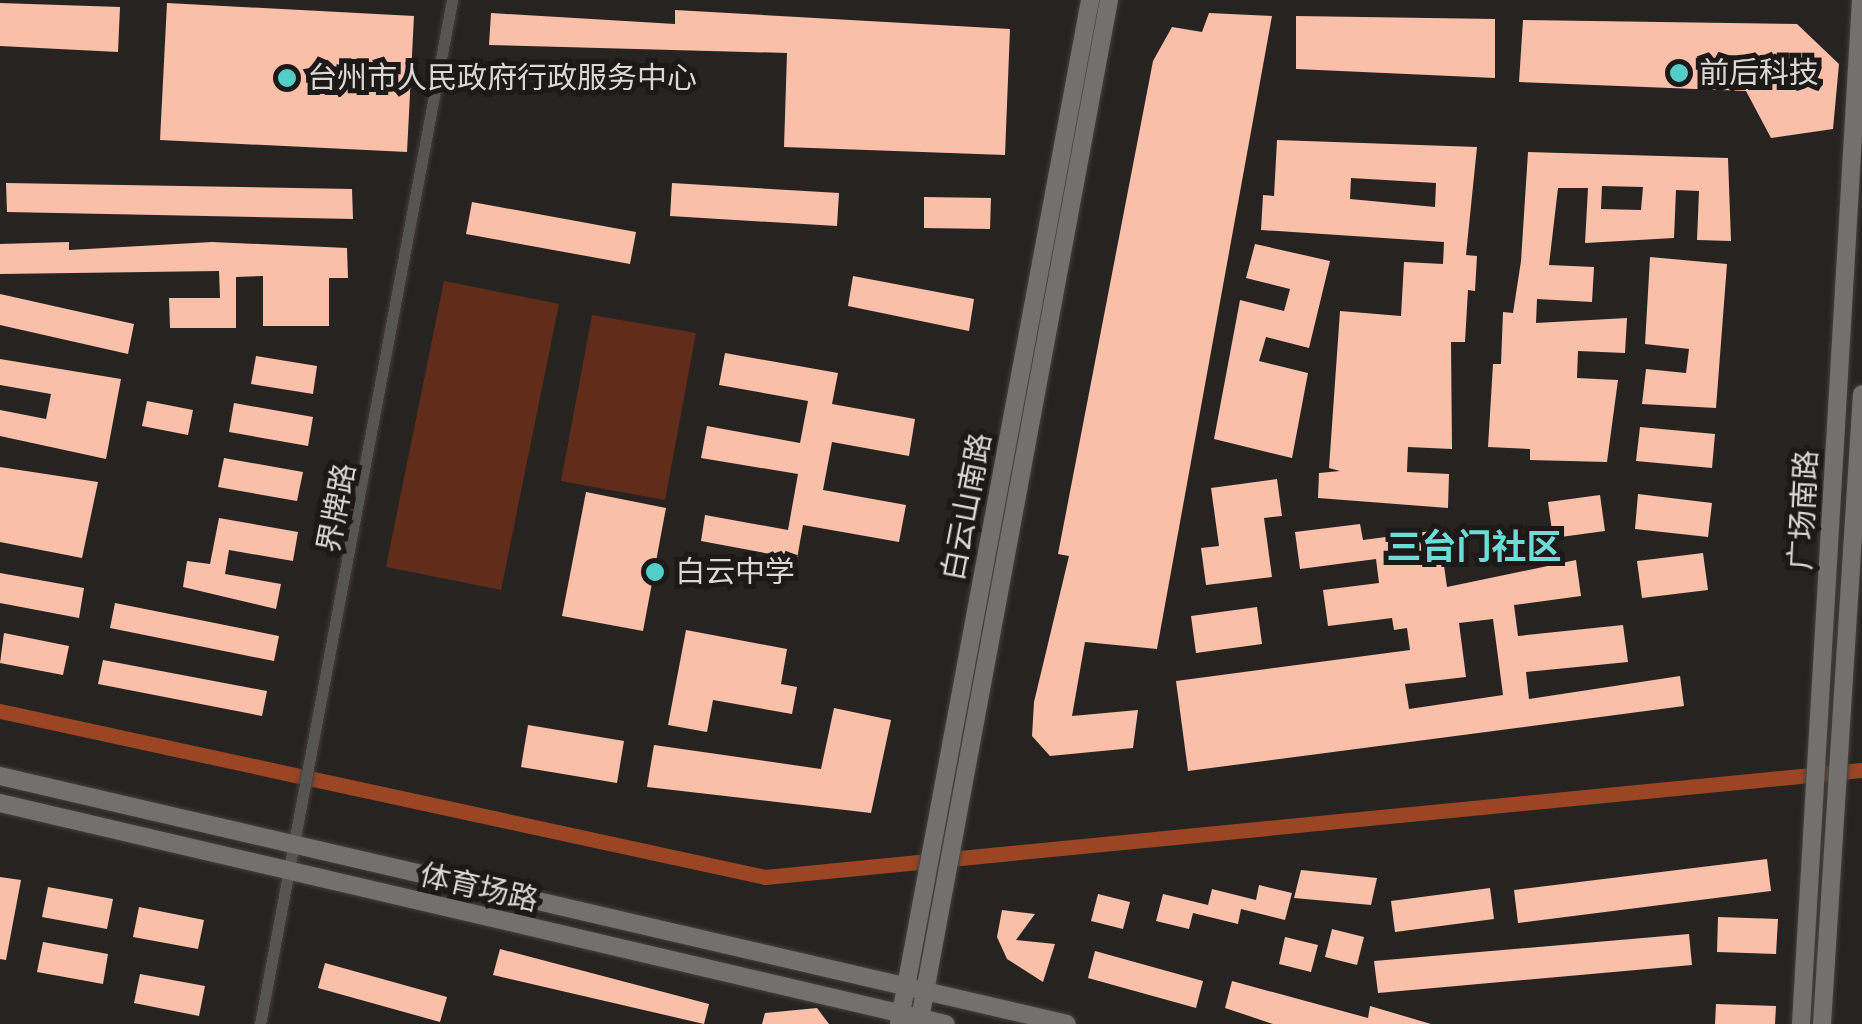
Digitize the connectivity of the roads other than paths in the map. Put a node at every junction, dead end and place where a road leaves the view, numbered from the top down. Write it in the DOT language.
graph roads {
  1 [pos="452,0"];
  2 [pos="1090,0"];
  3 [pos="1109,0"];
  4 [pos="1861,0"];
  5 [pos="1862,394"];
  6 [pos="0,776"];
  7 [pos="0,803"];
  8 [pos="298,847"];
  9 [pos="292,872"];
  10 [pos="906,987"];
  11 [pos="925,992"];
  12 [pos="900,1019"];
  13 [pos="920,1021"];
  14 [pos="260,1024"];
  15 [pos="946,1024"];
  16 [pos="1067,1024"];
  17 [pos="1802,1024"];
  18 [pos="1822,1024"];
  1 -- 8 [label="street, 界牌路"];
  2 -- 10 [label="main road, 白云山南路"];
  3 -- 11 [label="main road, 白云山南路"];
  4 -- 17 [label="main road, 广场南路"];
  5 -- 18 [label="main road, 广场南路"];
  6 -- 8 [label="main road, 体育场路"];
  7 -- 9 [label="main road, 体育场路"];
  8 -- 9 [label="street, 界牌路"];
  8 -- 10 [label="main road, 体育场路"];
  9 -- 12 [label="main road, 体育场路"];
  9 -- 14 [label="street, 界牌路"];
  10 -- 11 [label="main road, 体育场路"];
  10 -- 12 [label="main road, 白云山南路"];
  11 -- 13 [label="main road, 白云山南路"];
  11 -- 16 [label="main road, 体育场路"];
  12 -- 13 [label="main road, 体育场路"];
  13 -- 15 [label="main road, 体育场路"];
}
